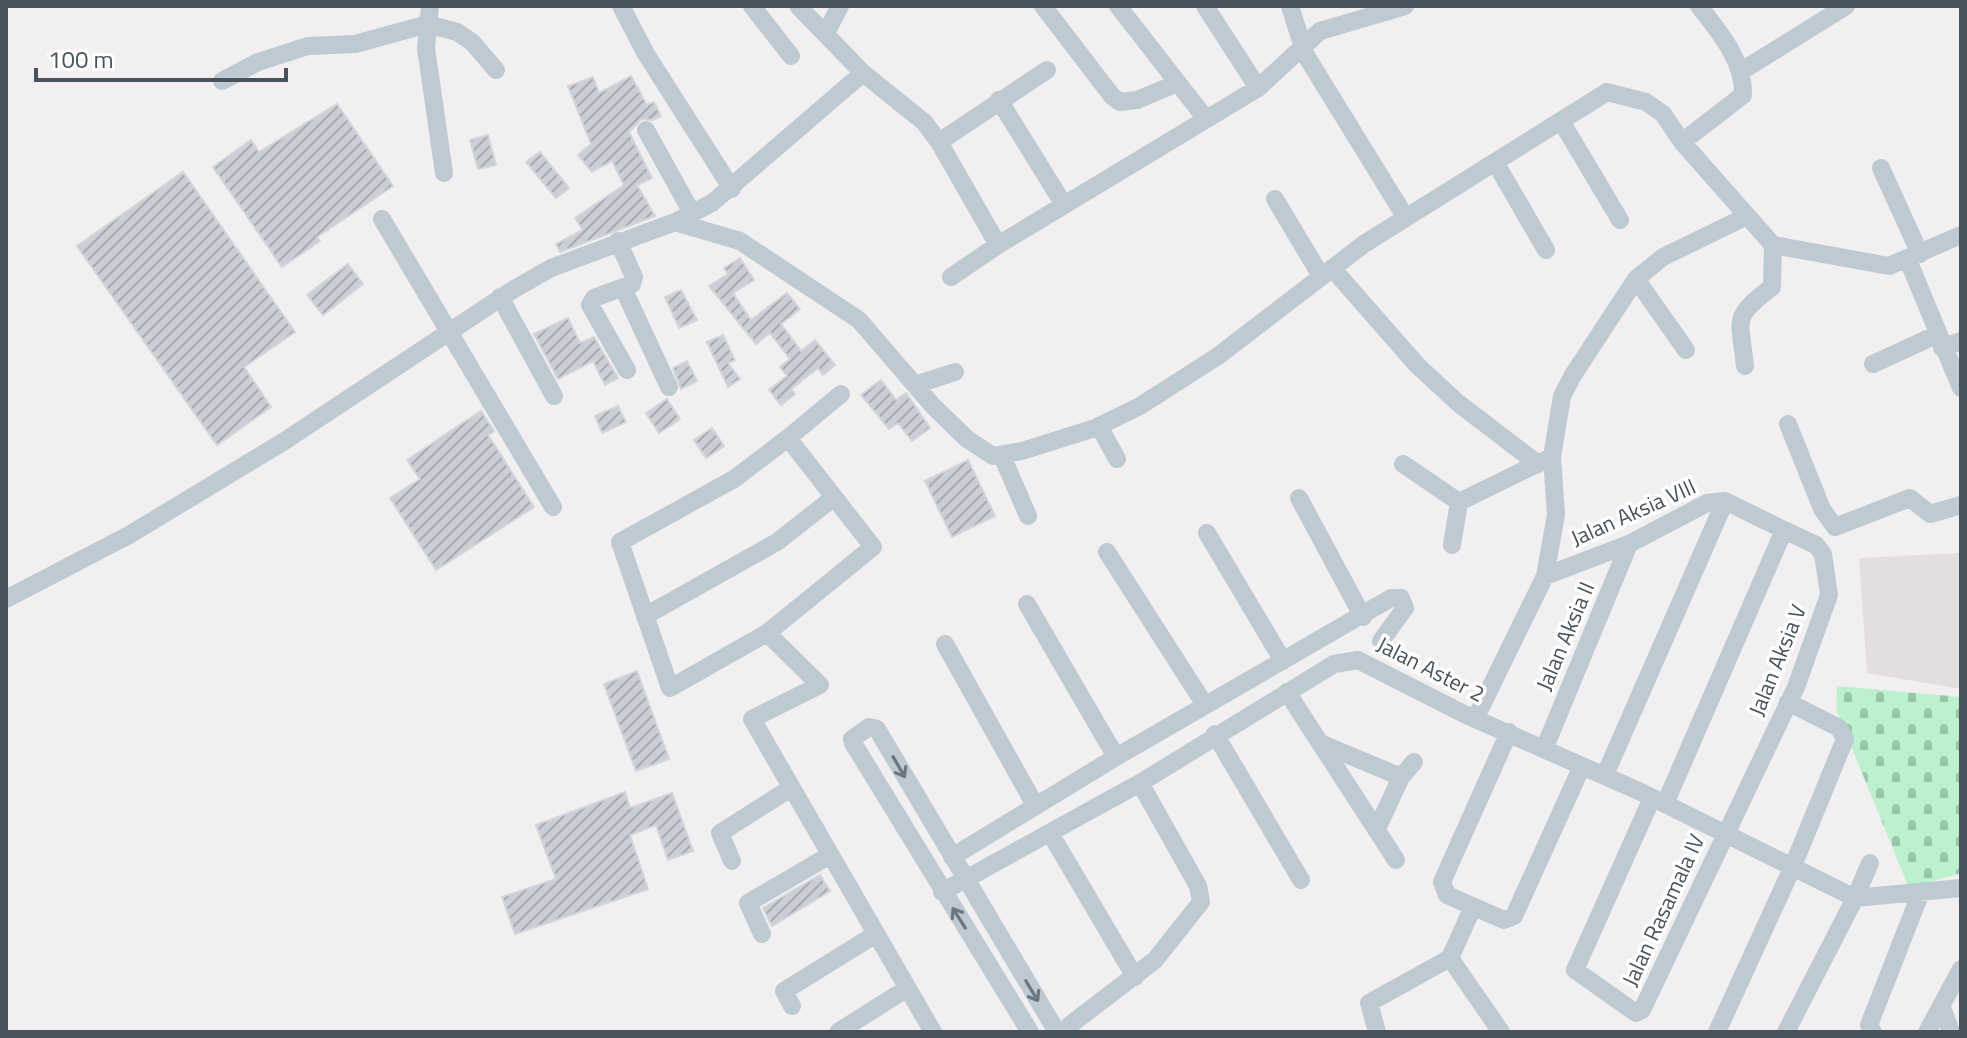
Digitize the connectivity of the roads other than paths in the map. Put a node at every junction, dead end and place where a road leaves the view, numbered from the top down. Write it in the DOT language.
graph roads {
  1 [pos="621,6"];
  2 [pos="752,6"];
  3 [pos="798,6"];
  4 [pos="840,6"];
  5 [pos="1043,6"];
  6 [pos="1118,6"];
  7 [pos="1205,6"];
  8 [pos="1290,6"];
  9 [pos="1405,6"];
  10 [pos="1699,6"];
  11 [pos="1846,6"];
  12 [pos="429,15"];
  13 [pos="826,33"];
  14 [pos="791,56"];
  15 [pos="1308,57"];
  16 [pos="496,70"];
  17 [pos="1047,70"];
  18 [pos="1740,72"];
  19 [pos="863,73"];
  20 [pos="222,81"];
  21 [pos="1178,83"];
  22 [pos="1258,88"];
  23 [pos="999,100"];
  24 [pos="1206,119"];
  25 [pos="1561,121"];
  26 [pos="646,130"];
  27 [pos="939,142"];
  28 [pos="1682,142"];
  29 [pos="1495,162"];
  30 [pos="1881,168"];
  31 [pos="444,173"];
  32 [pos="732,189"];
  33 [pos="1275,199"];
  34 [pos="1064,205"];
  35 [pos="692,213"];
  36 [pos="1747,216"];
  37 [pos="1406,218"];
  38 [pos="382,219"];
  39 [pos="1620,220"];
  40 [pos="675,222"];
  41 [pos="1961,235"];
  42 [pos="618,241"];
  43 [pos="998,245"];
  44 [pos="1773,245"];
  45 [pos="1546,250"];
  46 [pos="1914,257"];
  47 [pos="1326,272"];
  48 [pos="951,277"];
  49 [pos="1636,279"];
  50 [pos="623,288"];
  51 [pos="500,297"];
  52 [pos="448,332"];
  53 [pos="1939,341"];
  54 [pos="1961,341"];
  55 [pos="1686,350"];
  56 [pos="1873,364"];
  57 [pos="1745,366"];
  58 [pos="627,370"];
  59 [pos="955,372"];
  60 [pos="915,385"];
  61 [pos="669,387"];
  62 [pos="1961,388"];
  63 [pos="841,394"];
  64 [pos="554,396"];
  65 [pos="1788,424"];
  66 [pos="1099,426"];
  67 [pos="788,438"];
  68 [pos="1002,456"];
  69 [pos="1117,459"];
  70 [pos="1545,460"];
  71 [pos="1403,464"];
  72 [pos="833,498"];
  73 [pos="1299,498"];
  74 [pos="1725,501"];
  75 [pos="1459,502"];
  76 [pos="1961,505"];
  77 [pos="553,507"];
  78 [pos="1028,516"];
  79 [pos="1207,533"];
  80 [pos="1782,535"];
  81 [pos="1629,544"];
  82 [pos="1452,545"];
  83 [pos="1107,552"];
  84 [pos="1545,576"];
  85 [pos="6,599"];
  86 [pos="1027,604"];
  87 [pos="645,616"];
  88 [pos="1363,617"];
  89 [pos="767,633"];
  90 [pos="1381,641"];
  91 [pos="945,644"];
  92 [pos="1283,661"];
  93 [pos="1287,692"];
  94 [pos="1788,702"];
  95 [pos="1205,705"];
  96 [pos="1475,719"];
  97 [pos="1509,732"];
  98 [pos="1215,734"];
  99 [pos="1320,743"];
  100 [pos="1545,747"];
  101 [pos="1116,757"];
  102 [pos="1414,762"];
  103 [pos="1582,766"];
  104 [pos="1605,775"];
  105 [pos="1401,777"];
  106 [pos="1140,783"];
  107 [pos="791,788"];
  108 [pos="1659,801"];
  109 [pos="1035,805"];
  110 [pos="1377,829"];
  111 [pos="1050,833"];
  112 [pos="1725,833"];
  113 [pos="830,855"];
  114 [pos="952,857"];
  115 [pos="1396,860"];
  116 [pos="732,861"];
  117 [pos="1870,863"];
  118 [pos="1793,866"];
  119 [pos="965,879"];
  120 [pos="1301,880"];
  121 [pos="1961,888"];
  122 [pos="942,892"];
  123 [pos="1921,892"];
  124 [pos="1855,898"];
  125 [pos="1472,909"];
  126 [pos="762,934"];
  127 [pos="876,934"];
  128 [pos="1450,958"];
  129 [pos="1961,969"];
  130 [pos="1135,977"];
  131 [pos="906,989"];
  132 [pos="792,1006"];
  133 [pos="1942,1007"];
  134 [pos="1057,1029"];
  135 [pos="838,1032"];
  136 [pos="933,1032"];
  137 [pos="1030,1032"];
  138 [pos="1377,1032"];
  139 [pos="1501,1032"];
  140 [pos="1717,1032"];
  141 [pos="1786,1032"];
  142 [pos="1873,1032"];
  143 [pos="1927,1032"];
  144 [pos="1951,1032"];
  1 -- 32 [label="street"];
  2 -- 14 [label="street"];
  3 -- 13 [label="street"];
  4 -- 13 [label="street"];
  5 -- 21 [label="street"];
  6 -- 21 [label="street"];
  7 -- 22 [label="street"];
  8 -- 15 [label="street"];
  9 -- 15 [label="street"];
  10 -- 18 [label="street"];
  11 -- 18 [label="street"];
  12 -- 16 [label="street"];
  12 -- 20 [label="street"];
  12 -- 31 [label="street"];
  13 -- 19 [label="street"];
  15 -- 22 [label="street"];
  15 -- 37 [label="street"];
  17 -- 23 [label="street"];
  18 -- 28 [label="street"];
  19 -- 27 [label="street"];
  19 -- 32 [label="street"];
  21 -- 24 [label="street"];
  22 -- 24 [label="street"];
  23 -- 27 [label="street"];
  23 -- 34 [label="street"];
  24 -- 34 [label="street"];
  25 -- 28 [label="street"];
  25 -- 29 [label="street"];
  25 -- 39 [label="street"];
  26 -- 35 [label="street"];
  27 -- 43 [label="street"];
  28 -- 36 [label="street"];
  29 -- 37 [label="street"];
  29 -- 45 [label="street"];
  30 -- 46 [label="street"];
  32 -- 35 [label="street"];
  33 -- 47 [label="street"];
  34 -- 43 [label="street"];
  35 -- 40 [label="street"];
  36 -- 44 [label="street"];
  36 -- 49 [label="street"];
  37 -- 47 [label="street"];
  38 -- 52 [label="street"];
  40 -- 42 [label="street"];
  40 -- 60 [label="street"];
  41 -- 46 [label="street"];
  42 -- 50 [label="street"];
  42 -- 51 [label="street"];
  43 -- 48 [label="street"];
  44 -- 46 [label="street"];
  44 -- 57 [label="street"];
  46 -- 53 [label="street"];
  47 -- 66 [label="street"];
  47 -- 70 [label="street"];
  49 -- 55 [label="street"];
  49 -- 70 [label="street"];
  50 -- 58 [label="street"];
  50 -- 61 [label="street"];
  51 -- 52 [label="street"];
  51 -- 64 [label="street"];
  52 -- 77 [label="street"];
  52 -- 85 [label="street"];
  53 -- 54 [label="street"];
  53 -- 56 [label="street"];
  53 -- 62 [label="street"];
  59 -- 60 [label="street"];
  60 -- 68 [label="street"];
  63 -- 67 [label="street"];
  65 -- 76 [label="street"];
  66 -- 68 [label="street"];
  66 -- 69 [label="street"];
  67 -- 72 [label="street"];
  67 -- 87 [label="street"];
  68 -- 78 [label="street"];
  70 -- 75 [label="street"];
  70 -- 84 [label="street"];
  71 -- 75 [label="street"];
  72 -- 87 [label="street"];
  72 -- 89 [label="street"];
  73 -- 88 [label="street"];
  74 -- 80 [label="street, Jalan Aksia VIII"];
  74 -- 81 [label="street, Jalan Aksia VIII"];
  74 -- 104 [label="street"];
  75 -- 82 [label="street"];
  79 -- 92 [label="street"];
  80 -- 94 [label="street, Jalan Aksia V"];
  80 -- 108 [label="street"];
  81 -- 84 [label="street, Jalan Aksia VIII"];
  81 -- 100 [label="street, Jalan Aksia II"];
  83 -- 95 [label="street"];
  84 -- 96 [label="street"];
  86 -- 101 [label="street"];
  87 -- 89 [label="street"];
  88 -- 90 [label="street"];
  88 -- 92 [label="street"];
  89 -- 107 [label="street"];
  91 -- 109 [label="street"];
  92 -- 95 [label="street"];
  93 -- 96 [label="street, Jalan Aster 2"];
  93 -- 98 [label="street, Jalan Aster 2"];
  93 -- 99 [label="street"];
  94 -- 112 [label="street, Jalan Aksia V"];
  94 -- 118 [label="street"];
  95 -- 101 [label="street"];
  96 -- 97 [label="street, Jalan Aster 2"];
  97 -- 100 [label="street, Jalan Aster 2"];
  97 -- 125 [label="street"];
  98 -- 106 [label="street, Jalan Aster 2"];
  98 -- 120 [label="street"];
  99 -- 105 [label="street"];
  99 -- 110 [label="street"];
  100 -- 103 [label="street, Jalan Aster 2"];
  101 -- 109 [label="street"];
  102 -- 105 [label="street"];
  103 -- 104 [label="street, Jalan Aster 2"];
  103 -- 125 [label="street"];
  104 -- 108 [label="street, Jalan Aster 2"];
  105 -- 110 [label="street"];
  106 -- 111 [label="street, Jalan Aster 2"];
  106 -- 130 [label="street"];
  107 -- 113 [label="street"];
  107 -- 116 [label="street"];
  108 -- 112 [label="street, Jalan Aster 2"];
  108 -- 112 [label="street, Jalan Rasamala IV"];
  109 -- 114 [label="street"];
  110 -- 115 [label="street"];
  111 -- 119 [label="street, Jalan Aster 2"];
  111 -- 130 [label="street"];
  112 -- 118 [label="street, Jalan Aster 2"];
  113 -- 126 [label="street"];
  113 -- 127 [label="street"];
  114 -- 119 [label="street"];
  122 -- 114 [label="street, one-way"];
  117 -- 124 [label="street"];
  118 -- 124 [label="street, Jalan Aster 2"];
  118 -- 140 [label="street"];
  119 -- 122 [label="street, Jalan Aster 2"];
  119 -- 134 [label="street, one-way"];
  121 -- 123 [label="street"];
  137 -- 122 [label="street, one-way"];
  123 -- 124 [label="street"];
  123 -- 142 [label="street"];
  124 -- 141 [label="street"];
  125 -- 128 [label="street"];
  127 -- 131 [label="street"];
  127 -- 132 [label="street"];
  128 -- 138 [label="street"];
  128 -- 139 [label="street"];
  129 -- 133 [label="street"];
  130 -- 134 [label="street"];
  131 -- 135 [label="street"];
  131 -- 136 [label="street"];
  133 -- 143 [label="street"];
  133 -- 144 [label="street"];
}
